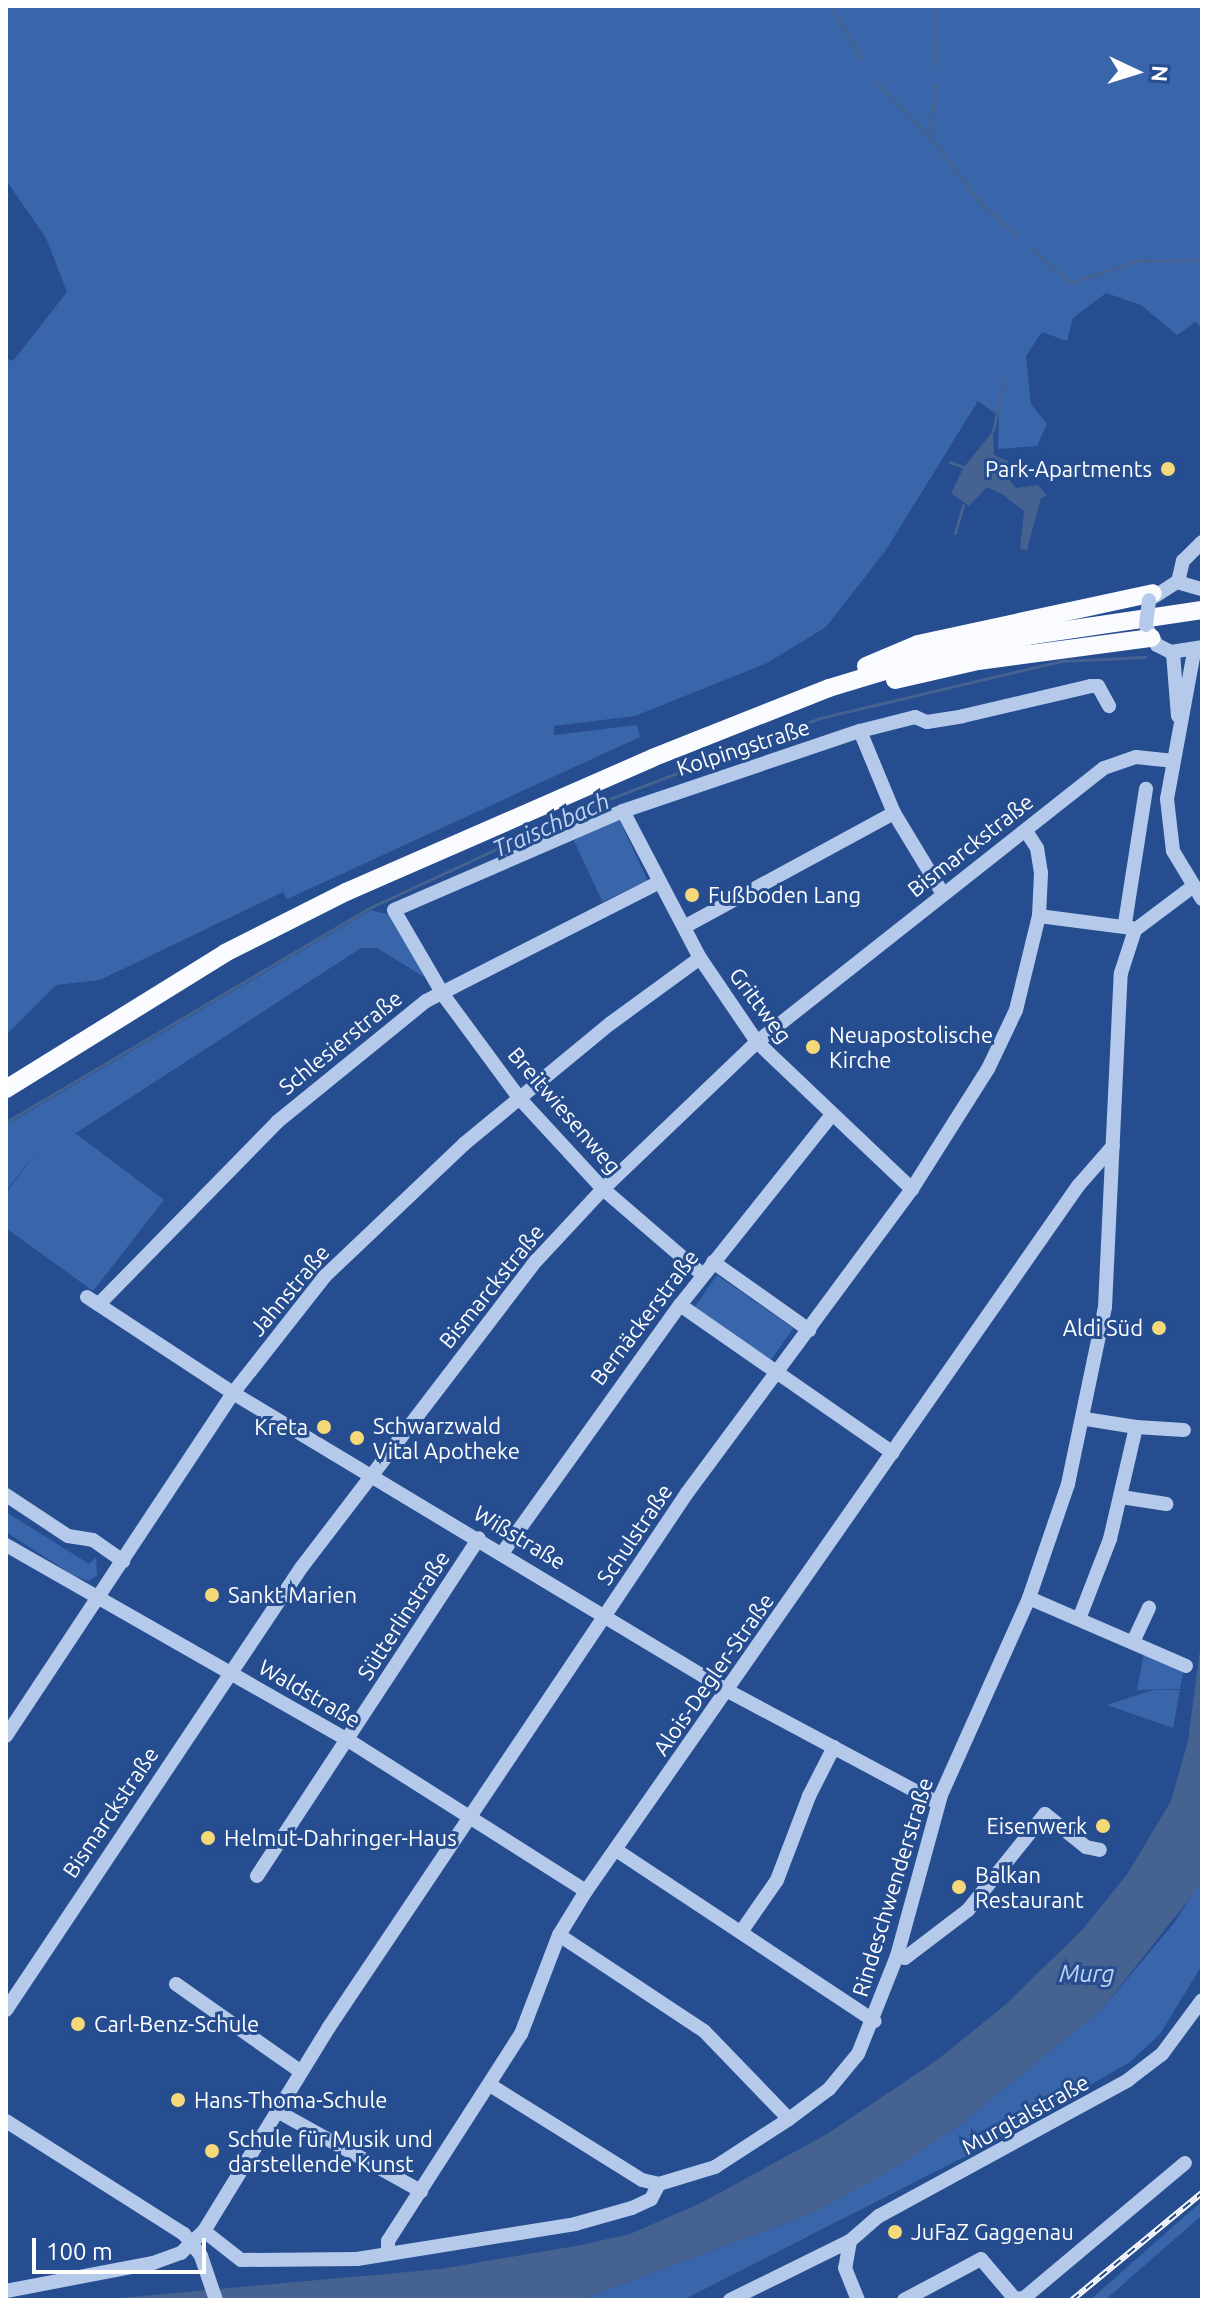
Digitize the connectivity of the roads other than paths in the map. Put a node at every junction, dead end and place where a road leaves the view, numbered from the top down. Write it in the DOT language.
graph roads {
  1 [pos="1202,542"];
  2 [pos="1178,582"];
  3 [pos="1202,589"];
  4 [pos="1151,597"];
  5 [pos="1202,610"];
  6 [pos="1149,632"];
  7 [pos="1198,649"];
  8 [pos="1173,653"];
  9 [pos="829,688"];
  10 [pos="1109,706"];
  11 [pos="860,731"];
  12 [pos="1173,755"];
  13 [pos="1146,789"];
  14 [pos="623,811"];
  15 [pos="894,813"];
  16 [pos="1026,831"];
  17 [pos="658,883"];
  18 [pos="943,894"];
  19 [pos="1197,894"];
  20 [pos="394,910"];
  21 [pos="1039,916"];
  22 [pos="684,927"];
  23 [pos="1130,927"];
  24 [pos="700,958"];
  25 [pos="444,996"];
  26 [pos="757,1042"];
  27 [pos="6,1089"];
  28 [pos="520,1099"];
  29 [pos="831,1116"];
  30 [pos="1113,1145"];
  31 [pos="603,1189"];
  32 [pos="912,1189"];
  33 [pos="713,1262"];
  34 [pos="703,1275"];
  35 [pos="93,1300"];
  36 [pos="680,1305"];
  37 [pos="809,1330"];
  38 [pos="778,1373"];
  39 [pos="233,1393"];
  40 [pos="1085,1419"];
  41 [pos="1136,1427"];
  42 [pos="1184,1430"];
  43 [pos="893,1453"];
  44 [pos="372,1473"];
  45 [pos="6,1495"];
  46 [pos="1121,1497"];
  47 [pos="1166,1504"];
  48 [pos="479,1538"];
  49 [pos="6,1545"];
  50 [pos="503,1552"];
  51 [pos="123,1561"];
  52 [pos="98,1596"];
  53 [pos="1029,1598"];
  54 [pos="1149,1607"];
  55 [pos="606,1615"];
  56 [pos="1079,1619"];
  57 [pos="1133,1642"];
  58 [pos="1186,1666"];
  59 [pos="230,1672"];
  60 [pos="728,1691"];
  61 [pos="6,1736"];
  62 [pos="348,1740"];
  63 [pos="834,1747"];
  64 [pos="938,1803"];
  65 [pos="470,1816"];
  66 [pos="616,1850"];
  67 [pos="1100,1850"];
  68 [pos="257,1876"];
  69 [pos="586,1891"];
  70 [pos="741,1932"];
  71 [pos="559,1935"];
  72 [pos="897,1956"];
  73 [pos="176,1984"];
  74 [pos="1202,2000"];
  75 [pos="6,2010"];
  76 [pos="874,2021"];
  77 [pos="300,2071"];
  78 [pos="490,2085"];
  79 [pos="277,2111"];
  80 [pos="789,2119"];
  81 [pos="6,2121"];
  82 [pos="1185,2163"];
  83 [pos="659,2184"];
  84 [pos="421,2191"];
  85 [pos="204,2231"];
  86 [pos="850,2241"];
  87 [pos="192,2242"];
  88 [pos="388,2251"];
  89 [pos="6,2291"];
  90 [pos="216,2300"];
  91 [pos="730,2300"];
  92 [pos="858,2300"];
  93 [pos="904,2300"];
  1 -- 2 [label="street"];
  2 -- 3 [label="street"];
  2 -- 4 [label="street"];
  4 -- 6 [label="street, bridge"];
  4 -- 9 [label="main road"];
  5 -- 9 [label="main road"];
  6 -- 8 [label="street"];
  6 -- 9 [label="main road"];
  7 -- 8 [label="street"];
  7 -- 12 [label="street"];
  8 -- 12 [label="street"];
  9 -- 27 [label="main road"];
  10 -- 11 [label="street, Kolpingstraße"];
  11 -- 14 [label="street, Kolpingstraße"];
  11 -- 15 [label="street"];
  12 -- 16 [label="street, Bismarckstraße"];
  12 -- 19 [label="street"];
  13 -- 23 [label="street"];
  14 -- 17 [label="street, Grittweg"];
  14 -- 20 [label="street, Kolpingstraße"];
  15 -- 18 [label="street"];
  15 -- 22 [label="street"];
  16 -- 18 [label="street, Bismarckstraße"];
  16 -- 21 [label="street, Schulstraße"];
  17 -- 22 [label="street, Grittweg"];
  17 -- 25 [label="street, Schlesierstraße"];
  18 -- 26 [label="street, Bismarckstraße"];
  19 -- 23 [label="street"];
  20 -- 25 [label="street, Breitwiesenweg"];
  21 -- 23 [label="street"];
  21 -- 32 [label="street, Schulstraße"];
  22 -- 24 [label="street, Grittweg"];
  23 -- 30 [label="street, Rindeschwenderstraße"];
  24 -- 26 [label="street, Grittweg"];
  24 -- 28 [label="street, Jahnstraße"];
  25 -- 28 [label="street, Breitwiesenweg"];
  25 -- 35 [label="street, Schlesierstraße"];
  26 -- 29 [label="street, Grittweg"];
  26 -- 31 [label="street, Bismarckstraße"];
  28 -- 31 [label="street, Breitwiesenweg"];
  28 -- 39 [label="street, Jahnstraße"];
  29 -- 32 [label="street, Grittweg"];
  29 -- 33 [label="street, Bernäckerstraße"];
  30 -- 40 [label="street, Rindeschwenderstraße"];
  30 -- 43 [label="street, Alois-Degler-Straße"];
  31 -- 34 [label="street, Breitwiesenweg"];
  31 -- 44 [label="street, Bismarckstraße"];
  32 -- 37 [label="street, Schulstraße"];
  33 -- 34 [label="street, Bernäckerstraße"];
  33 -- 37 [label="street"];
  34 -- 36 [label="street, Bernäckerstraße"];
  35 -- 39 [label="street, Wißstraße"];
  36 -- 38 [label="street"];
  36 -- 50 [label="street, Bernäckerstraße"];
  37 -- 38 [label="street, Schulstraße"];
  38 -- 43 [label="street"];
  38 -- 55 [label="street, Schulstraße"];
  39 -- 44 [label="street, Wißstraße"];
  39 -- 51 [label="street, Jahnstraße"];
  40 -- 41 [label="street"];
  40 -- 53 [label="street, Rindeschwenderstraße"];
  41 -- 42 [label="street"];
  41 -- 46 [label="street"];
  43 -- 60 [label="street, Alois-Degler-Straße"];
  44 -- 48 [label="street, Wißstraße"];
  44 -- 59 [label="street, Bismarckstraße"];
  45 -- 51 [label="street"];
  46 -- 47 [label="street"];
  46 -- 56 [label="street"];
  48 -- 50 [label="street, Wißstraße"];
  48 -- 62 [label="street, Sütterlinstraße"];
  49 -- 52 [label="street, Waldstraße"];
  50 -- 55 [label="street, Wißstraße"];
  51 -- 52 [label="street, Jahnstraße"];
  52 -- 59 [label="street, Waldstraße"];
  52 -- 61 [label="street, Jahnstraße"];
  53 -- 56 [label="street"];
  53 -- 64 [label="street, Rindeschwenderstraße"];
  54 -- 57 [label="street"];
  55 -- 60 [label="street, Wißstraße"];
  55 -- 65 [label="street, Schulstraße"];
  56 -- 57 [label="street"];
  57 -- 58 [label="street"];
  59 -- 62 [label="street, Waldstraße"];
  59 -- 75 [label="street, Bismarckstraße"];
  60 -- 63 [label="street, Wißstraße"];
  60 -- 66 [label="street, Alois-Degler-Straße"];
  62 -- 65 [label="street, Waldstraße"];
  62 -- 68 [label="street, Sütterlinstraße"];
  63 -- 64 [label="street, Wißstraße"];
  63 -- 70 [label="street"];
  64 -- 72 [label="street, Rindeschwenderstraße"];
  65 -- 69 [label="street, Waldstraße"];
  65 -- 77 [label="street, Schulstraße"];
  66 -- 69 [label="street, Alois-Degler-Straße"];
  66 -- 70 [label="street"];
  67 -- 72 [label="street"];
  69 -- 71 [label="street, Alois-Degler-Straße"];
  70 -- 76 [label="street"];
  71 -- 78 [label="street, Alois-Degler-Straße"];
  71 -- 80 [label="street"];
  72 -- 76 [label="street, Rindeschwenderstraße"];
  73 -- 77 [label="street"];
  74 -- 86 [label="street, Murgtalstraße"];
  76 -- 80 [label="street, Rindeschwenderstraße"];
  77 -- 79 [label="street, Schulstraße"];
  78 -- 83 [label="street"];
  78 -- 84 [label="street, Alois-Degler-Straße"];
  79 -- 84 [label="street"];
  79 -- 85 [label="street, Schulstraße"];
  80 -- 83 [label="street, Rindeschwenderstraße"];
  81 -- 87 [label="street"];
  82 -- 93 [label="street"];
  83 -- 88 [label="street, Rindeschwenderstraße"];
  84 -- 88 [label="street, Alois-Degler-Straße"];
  85 -- 87 [label="street, Schulstraße"];
  85 -- 88 [label="street, Rindeschwenderstraße"];
  86 -- 91 [label="street, Murgtalstraße"];
  86 -- 92 [label="street"];
  87 -- 89 [label="street, Schulstraße"];
  87 -- 90 [label="street"];
}
